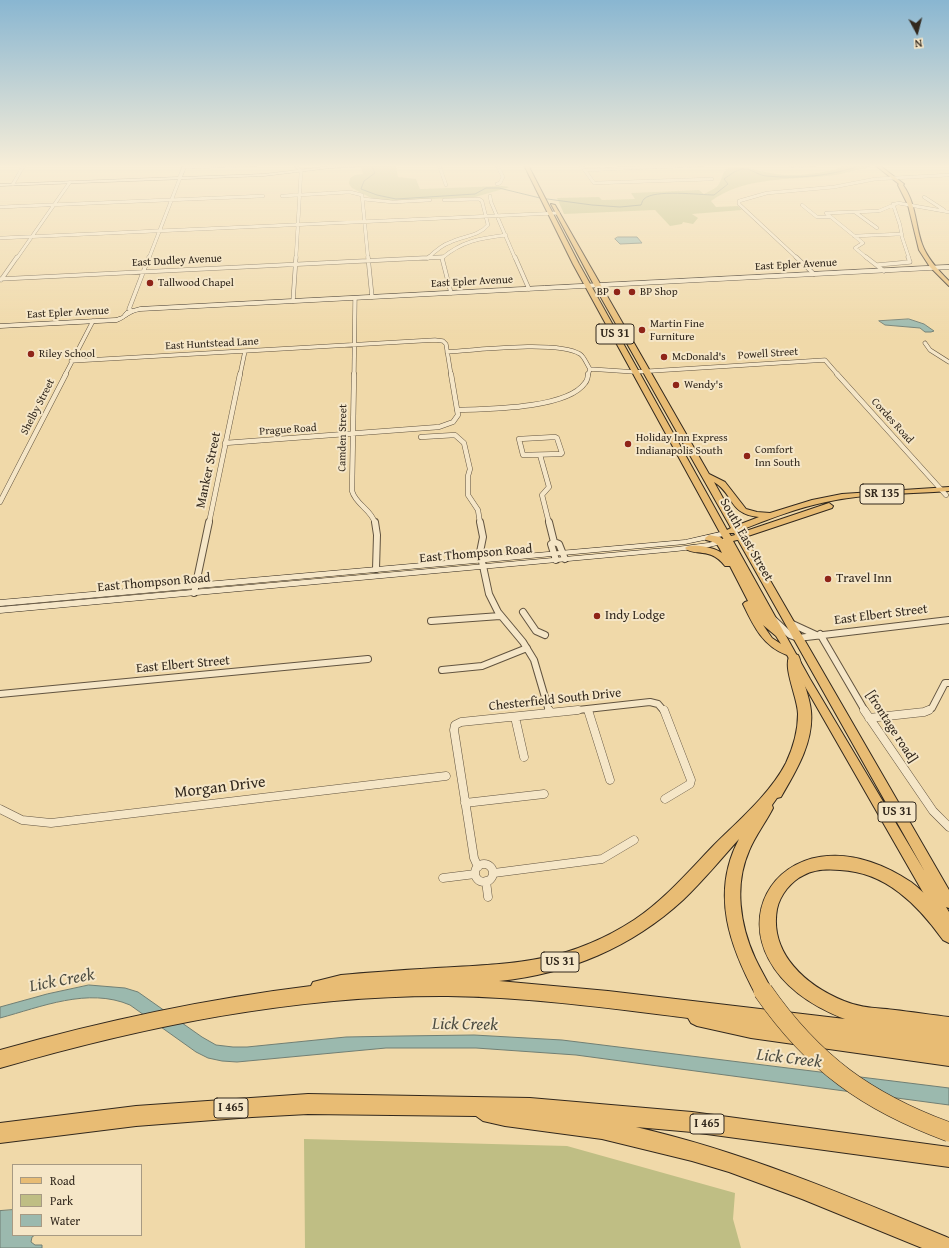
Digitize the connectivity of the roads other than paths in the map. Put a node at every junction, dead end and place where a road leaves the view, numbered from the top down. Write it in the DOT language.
graph roads {
  1 [pos="41,223"];
  2 [pos="162,223"];
  3 [pos="323,223"];
  4 [pos="365,223"];
  5 [pos="488,223"];
  6 [pos="500,223"];
  7 [pos="559,223"];
  8 [pos="560,223"];
  9 [pos="760,223"];
  10 [pos="838,223"];
  11 [pos="870,223"];
  12 [pos="900,223"];
  13 [pos="915,223"];
  14 [pos="298,224"];
  15 [pos="877,228"];
  16 [pos="159,230"];
  17 [pos="902,234"];
  18 [pos="506,235"];
  19 [pos="32,236"];
  20 [pos="854,236"];
  21 [pos="0,238"];
  22 [pos="428,258"];
  23 [pos="442,258"];
  24 [pos="369,261"];
  25 [pos="295,265"];
  26 [pos="877,265"];
  27 [pos="949,267"];
  28 [pos="934,268"];
  29 [pos="884,271"];
  30 [pos="143,272"];
  31 [pos="814,274"];
  32 [pos="1,280"];
  33 [pos="949,284"];
  34 [pos="588,286"];
  35 [pos="597,286"];
  36 [pos="529,289"];
  37 [pos="451,293"];
  38 [pos="372,297"];
  39 [pos="355,298"];
  40 [pos="293,301"];
  41 [pos="131,310"];
  42 [pos="93,321"];
  43 [pos="0,326"];
  44 [pos="925,343"];
  45 [pos="354,345"];
  46 [pos="245,351"];
  47 [pos="447,352"];
  48 [pos="825,360"];
  49 [pos="71,361"];
  50 [pos="949,362"];
  51 [pos="590,369"];
  52 [pos="641,371"];
  53 [pos="457,410"];
  54 [pos="352,434"];
  55 [pos="421,437"];
  56 [pos="225,443"];
  57 [pos="540,456"];
  58 [pos="688,466"];
  59 [pos="705,475"];
  60 [pos="715,492"];
  61 [pos="946,492"];
  62 [pos="0,502"];
  63 [pos="776,514"];
  64 [pos="739,530"];
  65 [pos="708,538"];
  66 [pos="725,538"];
  67 [pos="690,548"];
  68 [pos="559,556"];
  69 [pos="482,563"];
  70 [pos="375,573"];
  71 [pos="195,589"];
  72 [pos="0,603"];
  73 [pos="0,610"];
  74 [pos="523,612"];
  75 [pos="500,616"];
  76 [pos="774,620"];
  77 [pos="949,620"];
  78 [pos="431,622"];
  79 [pos="790,623"];
  80 [pos="545,635"];
  81 [pos="782,635"];
  82 [pos="818,635"];
  83 [pos="798,638"];
  84 [pos="527,648"];
  85 [pos="793,656"];
  86 [pos="368,659"];
  87 [pos="442,670"];
  88 [pos="819,674"];
  89 [pos="949,683"];
  90 [pos="0,694"];
  91 [pos="588,709"];
  92 [pos="550,713"];
  93 [pos="515,717"];
  94 [pos="869,718"];
  95 [pos="524,758"];
  96 [pos="446,776"];
  97 [pos="610,780"];
  98 [pos="780,786"];
  99 [pos="544,794"];
  100 [pos="665,799"];
  101 [pos="465,803"];
  102 [pos="0,809"];
  103 [pos="949,827"];
  104 [pos="634,840"];
  105 [pos="477,870"];
  106 [pos="494,873"];
  107 [pos="443,878"];
  108 [pos="486,881"];
  109 [pos="488,897"];
  110 [pos="949,902"];
  111 [pos="949,925"];
  112 [pos="949,935"];
  113 [pos="276,998"];
  114 [pos="618,1001"];
  115 [pos="949,1026"];
  116 [pos="949,1040"];
  117 [pos="949,1057"];
  118 [pos="0,1059"];
  119 [pos="463,1106"];
  120 [pos="949,1132"];
  121 [pos="0,1133"];
  122 [pos="949,1157"];
  123 [pos="947,1248"];
  1 -- 19 [label="street"];
  2 -- 16 [label="street"];
  3 -- 14 [label="street"];
  4 -- 24 [label="street"];
  5 -- 22 [label="street"];
  6 -- 18 [label="street"];
  7 -- 34 [label="main road, South East Street / US 31"];
  8 -- 35 [label="main road, South East Street / US 31"];
  9 -- 31 [label="street"];
  10 -- 20 [label="street"];
  11 -- 15 [label="street"];
  12 -- 17 [label="street"];
  13 -- 28 [label="main road"];
  14 -- 16 [label="street"];
  14 -- 25 [label="street"];
  16 -- 19 [label="street"];
  16 -- 30 [label="street"];
  17 -- 20 [label="street"];
  17 -- 26 [label="street"];
  18 -- 23 [label="street"];
  18 -- 36 [label="street"];
  19 -- 21 [label="street"];
  19 -- 32 [label="street"];
  20 -- 26 [label="street"];
  22 -- 23 [label="street, East Dudley Avenue"];
  22 -- 24 [label="street, East Dudley Avenue"];
  23 -- 37 [label="street"];
  24 -- 25 [label="street, East Dudley Avenue"];
  24 -- 38 [label="street"];
  25 -- 30 [label="street, East Dudley Avenue"];
  25 -- 40 [label="street"];
  26 -- 29 [label="street"];
  27 -- 28 [label="main road, East Epler Avenue"];
  28 -- 29 [label="main road, East Epler Avenue"];
  28 -- 33 [label="main road"];
  29 -- 31 [label="main road, East Epler Avenue"];
  30 -- 32 [label="street, East Dudley Avenue"];
  30 -- 41 [label="street"];
  31 -- 35 [label="main road, East Epler Avenue"];
  34 -- 35 [label="main road, East Epler Avenue"];
  34 -- 36 [label="main road, East Epler Avenue"];
  34 -- 52 [label="main road, South East Street / US 31"];
  35 -- 52 [label="main road, South East Street / US 31"];
  36 -- 37 [label="main road, East Epler Avenue"];
  37 -- 38 [label="main road, East Epler Avenue"];
  38 -- 39 [label="main road, East Epler Avenue"];
  39 -- 40 [label="main road, East Epler Avenue"];
  39 -- 45 [label="street, Camden Street"];
  40 -- 41 [label="main road, East Epler Avenue"];
  41 -- 42 [label="main road, East Epler Avenue"];
  42 -- 43 [label="main road, East Epler Avenue"];
  42 -- 49 [label="street, Shelby Street"];
  44 -- 50 [label="street"];
  45 -- 46 [label="street, East Huntstead Lane"];
  45 -- 47 [label="street, East Huntstead Lane"];
  45 -- 54 [label="street, Camden Street"];
  46 -- 49 [label="street, East Huntstead Lane"];
  46 -- 56 [label="street, Manker Street"];
  47 -- 51 [label="street"];
  47 -- 53 [label="street"];
  48 -- 52 [label="street, Powell Street"];
  48 -- 61 [label="street, Cordes Road"];
  49 -- 62 [label="street, Shelby Street"];
  51 -- 52 [label="street, Powell Street"];
  51 -- 53 [label="street"];
  52 -- 58 [label="main road, South East Street / US 31"];
  52 -- 59 [label="main road, South East Street / US 31"];
  53 -- 54 [label="street, Prague Road"];
  54 -- 56 [label="street, Prague Road"];
  54 -- 70 [label="street, Camden Street"];
  55 -- 69 [label="street"];
  56 -- 71 [label="street, Manker Street"];
  57 -- 57 [label="street"];
  57 -- 68 [label="street"];
  58 -- 60 [label="main road"];
  58 -- 66 [label="main road, South East Street / US 31"];
  59 -- 60 [label="main road, South East Street / US 31"];
  59 -- 63 [label="main road"];
  60 -- 64 [label="main road, South East Street / US 31"];
  61 -- 63 [label="main road, East Thompson Road / SR 135"];
  61 -- 64 [label="main road, East Thompson Road / SR 135"];
  63 -- 64 [label="main road, East Thompson Road / SR 135"];
  64 -- 66 [label="main road, East Thompson Road / SR 135"];
  64 -- 79 [label="main road, South East Street / US 31"];
  65 -- 66 [label="main road"];
  65 -- 68 [label="main road, East Thompson Road"];
  66 -- 67 [label="main road, East Thompson Road"];
  66 -- 76 [label="main road, South East Street / US 31"];
  66 -- 81 [label="main road"];
  67 -- 68 [label="main road, East Thompson Road"];
  67 -- 85 [label="main road"];
  68 -- 69 [label="main road, East Thompson Road"];
  69 -- 70 [label="main road, East Thompson Road"];
  69 -- 75 [label="street"];
  70 -- 71 [label="main road, East Thompson Road"];
  71 -- 72 [label="main road, East Thompson Road"];
  71 -- 73 [label="main road, East Thompson Road"];
  74 -- 80 [label="street"];
  75 -- 78 [label="street"];
  75 -- 84 [label="street"];
  76 -- 81 [label="main road, South East Street / US 31"];
  76 -- 83 [label="street"];
  77 -- 82 [label="street, East Elbert Street"];
  79 -- 82 [label="street, East Elbert Street"];
  79 -- 83 [label="main road, South East Street / US 31"];
  81 -- 85 [label="main road, South East Street / US 31"];
  81 -- 88 [label="main road"];
  82 -- 83 [label="street, East Elbert Street"];
  82 -- 94 [label="street, [frontage road]"];
  83 -- 88 [label="main road, South East Street / US 31"];
  84 -- 87 [label="street"];
  84 -- 92 [label="street"];
  85 -- 98 [label="highway, US 31"];
  85 -- 111 [label="main road, South East Street"];
  86 -- 90 [label="street, East Elbert Street"];
  88 -- 110 [label="main road, South East Street / US 31"];
  89 -- 94 [label="street"];
  91 -- 92 [label="street, Chesterfield South Drive"];
  91 -- 97 [label="street"];
  91 -- 100 [label="street, Chesterfield South Drive"];
  92 -- 93 [label="street, Chesterfield South Drive"];
  93 -- 95 [label="street"];
  93 -- 101 [label="street, Chesterfield South Drive"];
  94 -- 103 [label="street, [frontage road]"];
  96 -- 102 [label="street, Morgan Drive"];
  98 -- 113 [label="highway, US 31"];
  98 -- 120 [label="highway, bridge"];
  99 -- 101 [label="street"];
  101 -- 105 [label="street"];
  104 -- 106 [label="street"];
  105 -- 106 [label="street"];
  105 -- 107 [label="street"];
  105 -- 108 [label="street"];
  106 -- 108 [label="street"];
  108 -- 109 [label="street"];
  112 -- 115 [label="highway"];
  113 -- 114 [label="highway"];
  113 -- 118 [label="highway"];
  114 -- 116 [label="highway"];
  114 -- 117 [label="highway"];
  119 -- 121 [label="highway, I 465"];
  119 -- 122 [label="highway, I 465"];
  119 -- 123 [label="highway"];
}
